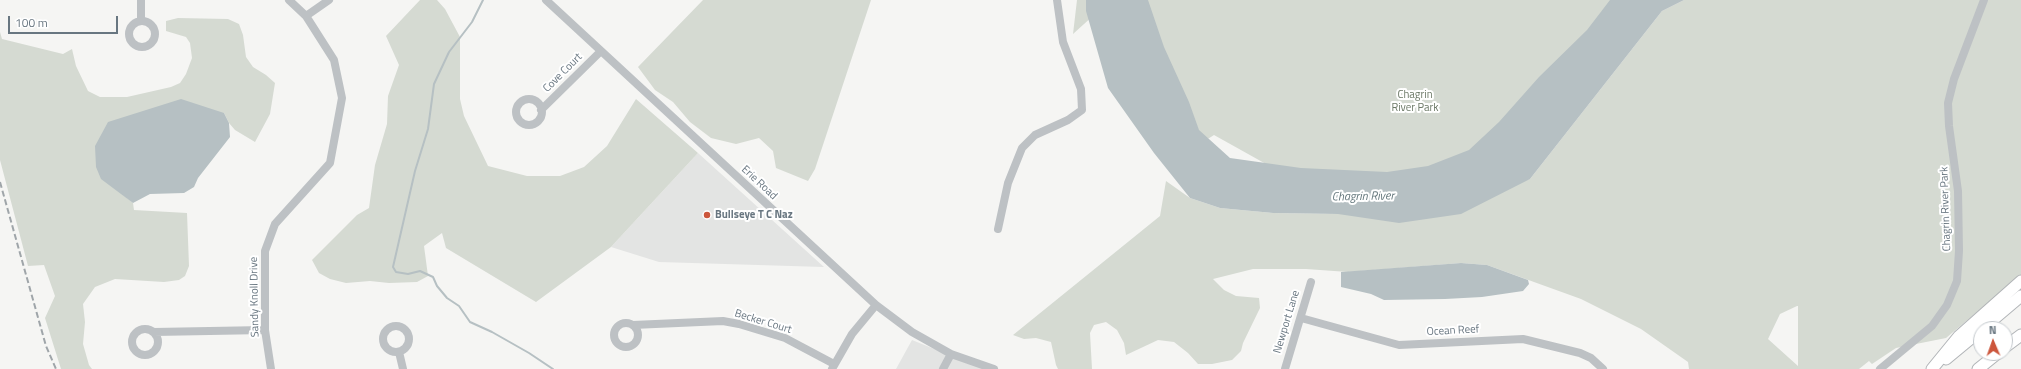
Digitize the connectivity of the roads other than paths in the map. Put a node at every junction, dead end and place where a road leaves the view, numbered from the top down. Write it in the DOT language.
graph roads {
  1 [pos="141,0"];
  2 [pos="289,0"];
  3 [pos="330,0"];
  4 [pos="546,0"];
  5 [pos="1057,0"];
  6 [pos="1984,0"];
  7 [pos="306,16"];
  8 [pos="141,21"];
  9 [pos="600,51"];
  10 [pos="541,110"];
  11 [pos="998,229"];
  12 [pos="2021,281"];
  13 [pos="1311,282"];
  14 [pos="2021,296"];
  15 [pos="876,306"];
  16 [pos="1301,318"];
  17 [pos="1992,321"];
  18 [pos="633,325"];
  19 [pos="265,330"];
  20 [pos="154,332"];
  21 [pos="2021,334"];
  22 [pos="1973,337"];
  23 [pos="2013,340"];
  24 [pos="399,352"];
  25 [pos="951,354"];
  26 [pos="1988,361"];
  27 [pos="833,366"];
  28 [pos="271,369"];
  29 [pos="403,369"];
  30 [pos="943,369"];
  31 [pos="994,369"];
  32 [pos="1285,369"];
  33 [pos="1603,369"];
  34 [pos="1880,369"];
  35 [pos="1934,369"];
  36 [pos="1978,369"];
  1 -- 8 [label="street"];
  2 -- 7 [label="street, Sandy Knoll Drive"];
  3 -- 7 [label="street"];
  4 -- 9 [label="street, Erie Road"];
  5 -- 11 [label="street"];
  6 -- 34 [label="street, Chagrin River Park"];
  7 -- 19 [label="street, Sandy Knoll Drive"];
  9 -- 10 [label="street, Cove Court"];
  9 -- 15 [label="street, Erie Road"];
  12 -- 35 [label="highway"];
  13 -- 16 [label="street, Newport Lane"];
  14 -- 17 [label="highway"];
  15 -- 25 [label="street, Erie Road"];
  15 -- 27 [label="street"];
  16 -- 32 [label="street, Newport Lane"];
  16 -- 33 [label="street, Ocean Reef"];
  18 -- 27 [label="street, Becker Court"];
  19 -- 20 [label="street"];
  19 -- 28 [label="street, Sandy Knoll Drive"];
  21 -- 23 [label="highway"];
  22 -- 35 [label="highway"];
  24 -- 29 [label="street"];
  25 -- 30 [label="street"];
  25 -- 31 [label="street, Erie Road"];
  26 -- 36 [label="highway"];
}
